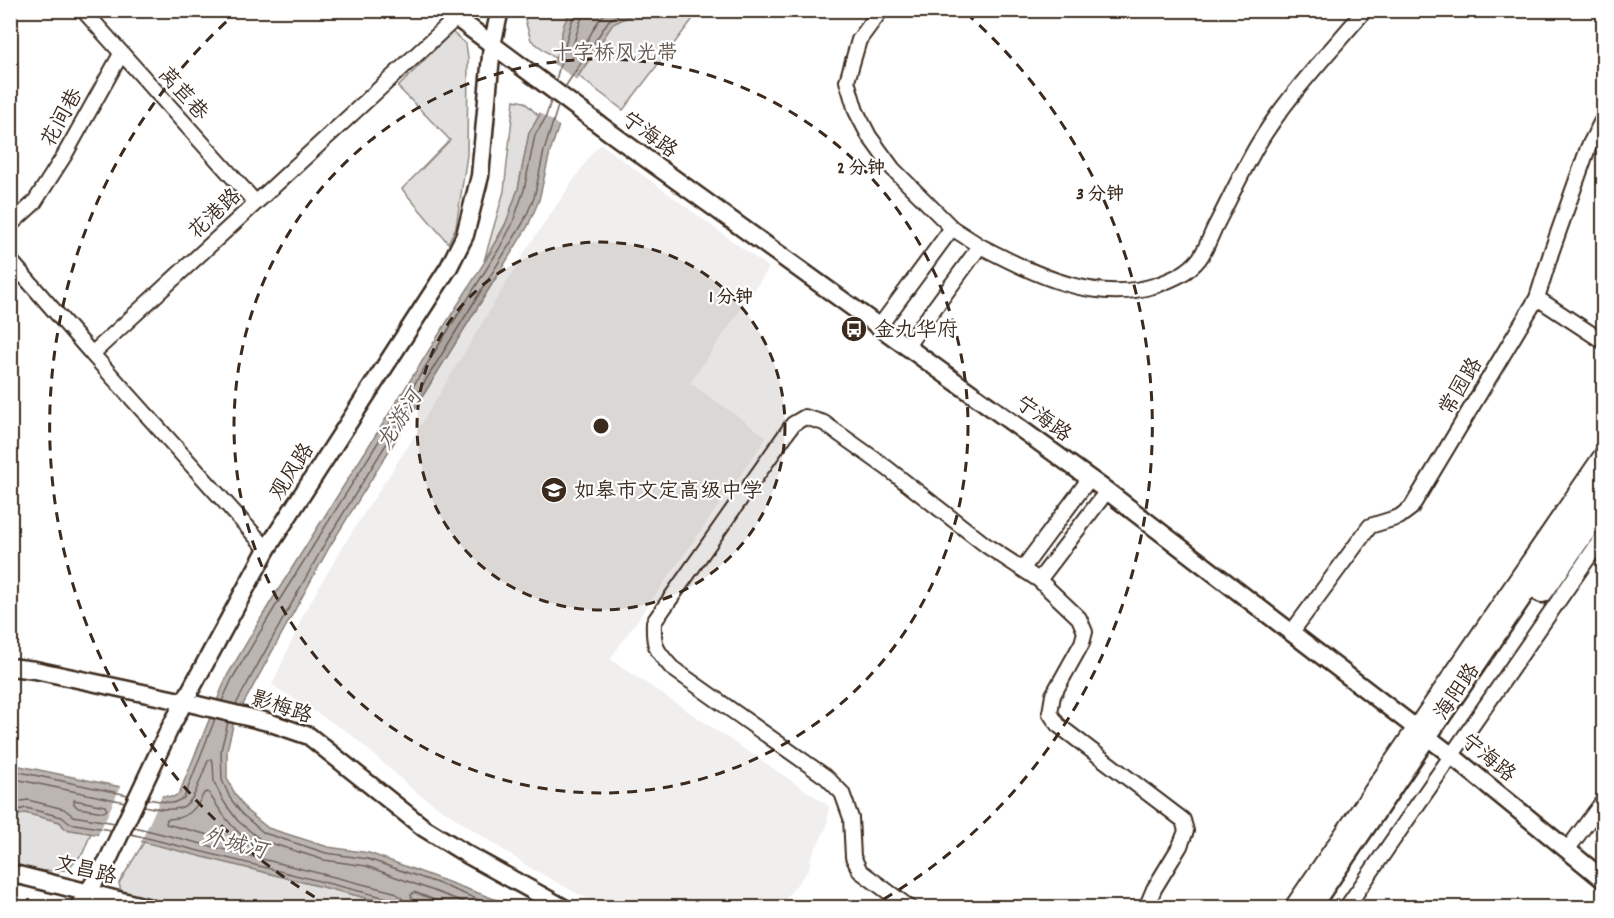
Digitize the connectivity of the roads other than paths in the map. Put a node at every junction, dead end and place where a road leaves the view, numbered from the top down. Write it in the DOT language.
graph roads {
  1 [pos="83,10"];
  2 [pos="500,10"];
  3 [pos="881,10"];
  4 [pos="1365,10"];
  5 [pos="451,14"];
  6 [pos="492,45"];
  7 [pos="121,54"];
  8 [pos="1604,117"];
  9 [pos="256,203"];
  10 [pos="10,225"];
  11 [pos="952,228"];
  12 [pos="980,246"];
  13 [pos="10,260"];
  14 [pos="1537,298"];
  15 [pos="879,327"];
  16 [pos="1604,342"];
  17 [pos="906,347"];
  18 [pos="92,354"];
  19 [pos="1604,451"];
  20 [pos="1604,472"];
  21 [pos="1090,478"];
  22 [pos="1107,491"];
  23 [pos="1604,502"];
  24 [pos="1604,535"];
  25 [pos="267,549"];
  26 [pos="1023,568"];
  27 [pos="1039,579"];
  28 [pos="1291,633"];
  29 [pos="10,667"];
  30 [pos="185,702"];
  31 [pos="1432,741"];
  32 [pos="1604,800"];
  33 [pos="1568,850"];
  34 [pos="10,873"];
  35 [pos="1604,880"];
  36 [pos="88,893"];
  37 [pos="78,908"];
  38 [pos="150,908"];
  39 [pos="564,908"];
  40 [pos="910,908"];
  41 [pos="1146,908"];
  42 [pos="1291,908"];
  43 [pos="1308,908"];
  44 [pos="1327,908"];
  45 [pos="1346,908"];
  1 -- 7 [label="street, 莴苣巷"];
  2 -- 6 [label="street, 观风路"];
  3 -- 11 [label="street"];
  4 -- 12 [label="street"];
  5 -- 6 [label="street, 宁海路"];
  5 -- 9 [label="street, 花港路"];
  6 -- 15 [label="street, 宁海路"];
  6 -- 25 [label="street, 观风路"];
  7 -- 9 [label="street, 莴苣巷"];
  7 -- 10 [label="street, 花间巷"];
  8 -- 14 [label="street, 常园路"];
  9 -- 18 [label="street, 花港路"];
  11 -- 12 [label="street"];
  11 -- 15 [label="street"];
  12 -- 17 [label="street"];
  13 -- 18 [label="street"];
  14 -- 16 [label="street"];
  14 -- 28 [label="street, 常园路"];
  15 -- 17 [label="street, 宁海路"];
  17 -- 21 [label="street, 宁海路"];
  18 -- 25 [label="street"];
  19 -- 31 [label="street"];
  20 -- 31 [label="main road, 海阳路"];
  21 -- 22 [label="street, 宁海路"];
  21 -- 26 [label="street"];
  22 -- 27 [label="street"];
  22 -- 28 [label="street, 宁海路"];
  23 -- 31 [label="main road, 海阳路"];
  24 -- 31 [label="street"];
  25 -- 30 [label="street, 观风路"];
  26 -- 27 [label="street"];
  26 -- 40 [label="street"];
  27 -- 41 [label="street"];
  28 -- 31 [label="street, 宁海路"];
  29 -- 30 [label="street, 影梅路"];
  30 -- 36 [label="street, 观风路"];
  30 -- 39 [label="street, 影梅路"];
  31 -- 33 [label="street, 宁海路"];
  31 -- 42 [label="street"];
  31 -- 43 [label="main road, 海阳路"];
  31 -- 44 [label="main road, 海阳路"];
  31 -- 45 [label="street"];
  32 -- 33 [label="street"];
  33 -- 35 [label="street, 宁海路"];
  34 -- 36 [label="street, 文昌路"];
  36 -- 37 [label="street, 观风路"];
  36 -- 38 [label="street, 文昌路"];
}
